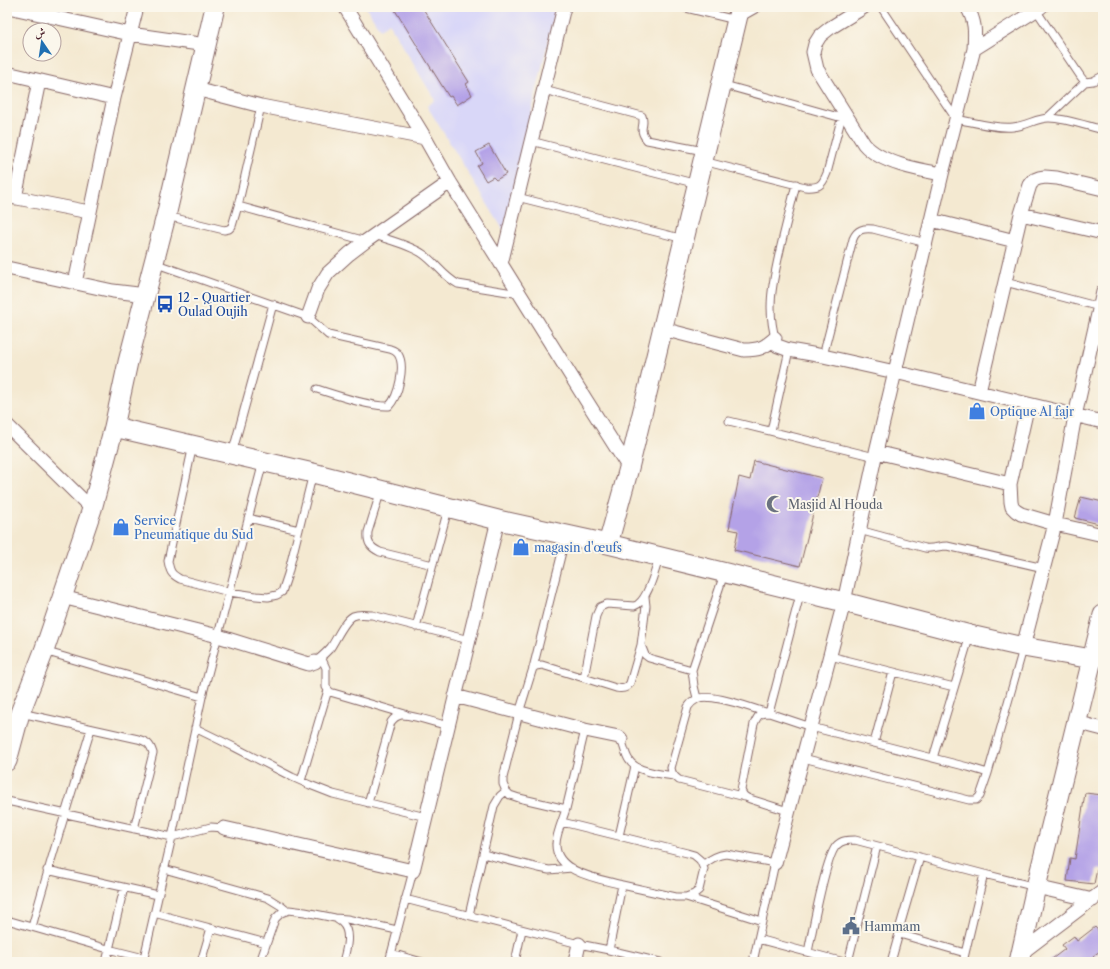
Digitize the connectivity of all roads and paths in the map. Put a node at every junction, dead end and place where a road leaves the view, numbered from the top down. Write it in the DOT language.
graph roads {
  1 [pos="8,7"];
  2 [pos="137,7"];
  3 [pos="215,7"];
  4 [pos="345,7"];
  5 [pos="564,7"];
  6 [pos="682,7"];
  7 [pos="759,7"];
  8 [pos="864,7"];
  9 [pos="881,7"];
  10 [pos="967,7"];
  11 [pos="1039,9"];
  12 [pos="738,14"];
  13 [pos="130,34"];
  14 [pos="206,45"];
  15 [pos="974,49"];
  16 [pos="7,73"];
  17 [pos="1103,76"];
  18 [pos="39,81"];
  19 [pos="1085,82"];
  20 [pos="721,84"];
  21 [pos="196,89"];
  22 [pos="544,90"];
  23 [pos="114,98"];
  24 [pos="261,106"];
  25 [pos="843,115"];
  26 [pos="1047,118"];
  27 [pos="956,119"];
  28 [pos="1103,130"];
  29 [pos="425,138"];
  30 [pos="531,141"];
  31 [pos="704,156"];
  32 [pos="942,174"];
  33 [pos="450,182"];
  34 [pos="697,184"];
  35 [pos="796,184"];
  36 [pos="1103,189"];
  37 [pos="11,197"];
  38 [pos="517,197"];
  39 [pos="238,206"];
  40 [pos="89,212"];
  41 [pos="1021,214"];
  42 [pos="166,216"];
  43 [pos="931,220"];
  44 [pos="1103,234"];
  45 [pos="370,238"];
  46 [pos="684,239"];
  47 [pos="1015,242"];
  48 [pos="926,243"];
  49 [pos="154,263"];
  50 [pos="501,264"];
  51 [pos="7,268"];
  52 [pos="1005,282"];
  53 [pos="75,283"];
  54 [pos="1103,292"];
  55 [pos="520,294"];
  56 [pos="146,295"];
  57 [pos="273,304"];
  58 [pos="1100,307"];
  59 [pos="308,317"];
  60 [pos="662,329"];
  61 [pos="781,345"];
  62 [pos="823,356"];
  63 [pos="895,372"];
  64 [pos="317,389"];
  65 [pos="979,392"];
  66 [pos="1028,404"];
  67 [pos="1075,416"];
  68 [pos="729,421"];
  69 [pos="1103,422"];
  70 [pos="7,425"];
  71 [pos="114,427"];
  72 [pos="771,431"];
  73 [pos="193,445"];
  74 [pos="232,454"];
  75 [pos="875,454"];
  76 [pos="263,462"];
  77 [pos="629,468"];
  78 [pos="313,473"];
  79 [pos="1010,484"];
  80 [pos="381,490"];
  81 [pos="448,507"];
  82 [pos="92,509"];
  83 [pos="248,518"];
  84 [pos="498,520"];
  85 [pos="1055,524"];
  86 [pos="299,530"];
  87 [pos="859,530"];
  88 [pos="566,534"];
  89 [pos="1103,535"];
  90 [pos="608,544"];
  91 [pos="660,556"];
  92 [pos="433,565"];
  93 [pos="1044,568"];
  94 [pos="725,573"];
  95 [pos="229,592"];
  96 [pos="801,592"];
  97 [pos="62,597"];
  98 [pos="645,597"];
  99 [pos="844,602"];
  100 [pos="1103,615"];
  101 [pos="416,627"];
  102 [pos="970,635"];
  103 [pos="218,636"];
  104 [pos="469,640"];
  105 [pos="641,645"];
  106 [pos="1023,647"];
  107 [pos="44,651"];
  108 [pos="830,656"];
  109 [pos="318,659"];
  110 [pos="1092,659"];
  111 [pos="533,668"];
  112 [pos="692,670"];
  113 [pos="893,672"];
  114 [pos="584,678"];
  115 [pos="954,687"];
  116 [pos="328,690"];
  117 [pos="202,696"];
  118 [pos="455,696"];
  119 [pos="697,698"];
  120 [pos="14,712"];
  121 [pos="519,713"];
  122 [pos="769,713"];
  123 [pos="409,716"];
  124 [pos="1076,722"];
  125 [pos="448,726"];
  126 [pos="811,727"];
  127 [pos="195,728"];
  128 [pos="91,729"];
  129 [pos="1103,729"];
  130 [pos="585,730"];
  131 [pos="622,739"];
  132 [pos="874,743"];
  133 [pos="803,758"];
  134 [pos="933,758"];
  135 [pos="7,761"];
  136 [pos="635,766"];
  137 [pos="988,774"];
  138 [pos="674,776"];
  139 [pos="301,781"];
  140 [pos="506,791"];
  141 [pos="745,797"];
  142 [pos="7,801"];
  143 [pos="368,803"];
  144 [pos="566,809"];
  145 [pos="788,811"];
  146 [pos="66,814"];
  147 [pos="426,817"];
  148 [pos="562,822"];
  149 [pos="224,828"];
  150 [pos="134,829"];
  151 [pos="619,836"];
  152 [pos="172,837"];
  153 [pos="877,846"];
  154 [pos="483,854"];
  155 [pos="920,857"];
  156 [pos="775,863"];
  157 [pos="703,865"];
  158 [pos="572,868"];
  159 [pos="164,869"];
  160 [pos="47,870"];
  161 [pos="413,871"];
  162 [pos="984,874"];
  163 [pos="622,885"];
  164 [pos="1036,887"];
  165 [pos="124,888"];
  166 [pos="1103,891"];
  167 [pos="158,895"];
  168 [pos="686,897"];
  169 [pos="405,899"];
  170 [pos="1093,900"];
  171 [pos="287,911"];
  172 [pos="154,913"];
  173 [pos="469,915"];
  174 [pos="335,918"];
  175 [pos="7,920"];
  176 [pos="762,921"];
  177 [pos="32,928"];
  178 [pos="211,928"];
  179 [pos="397,930"];
  180 [pos="522,930"];
  181 [pos="900,930"];
  182 [pos="758,939"];
  183 [pos="266,943"];
  184 [pos="579,944"];
  185 [pos="108,949"];
  186 [pos="608,950"];
  187 [pos="808,952"];
  188 [pos="391,953"];
  189 [pos="965,953"];
  190 [pos="1020,958"];
  191 [pos="144,960"];
  192 [pos="106,962"];
  193 [pos="201,962"];
  194 [pos="260,962"];
  195 [pos="343,962"];
  196 [pos="389,962"];
  197 [pos="422,962"];
  198 [pos="515,962"];
  199 [pos="575,962"];
  200 [pos="660,962"];
  201 [pos="753,962"];
  202 [pos="844,962"];
  203 [pos="848,962"];
  204 [pos="892,962"];
  205 [pos="963,962"];
  1 -- 13 [label="street"];
  2 -- 13 [label="street"];
  3 -- 14 [label="street"];
  4 -- 29 [label="street"];
  5 -- 22 [label="street"];
  6 -- 12 [label="lane"];
  7 -- 12 [label="lane"];
  8 -- 25 [label="street"];
  9 -- 27 [label="lane"];
  10 -- 15 [label="street"];
  11 -- 15 [label="street"];
  11 -- 19 [label="lane"];
  12 -- 20 [label="street"];
  13 -- 14 [label="street"];
  13 -- 23 [label="street"];
  14 -- 21 [label="street"];
  15 -- 27 [label="street"];
  16 -- 18 [label="street"];
  17 -- 19 [label="lane"];
  18 -- 23 [label="street"];
  18 -- 37 [label="street"];
  19 -- 26 [label="lane"];
  20 -- 25 [label="lane"];
  20 -- 31 [label="street"];
  21 -- 24 [label="street"];
  21 -- 42 [label="street"];
  22 -- 30 [label="street"];
  22 -- 31 [label="lane"];
  23 -- 40 [label="street"];
  24 -- 29 [label="street"];
  24 -- 39 [label="lane"];
  25 -- 32 [label="street"];
  25 -- 35 [label="lane"];
  26 -- 27 [label="lane"];
  26 -- 28 [label="lane"];
  27 -- 32 [label="street"];
  29 -- 33 [label="street"];
  30 -- 34 [label="lane"];
  30 -- 38 [label="street"];
  31 -- 34 [label="street"];
  31 -- 35 [label="lane"];
  32 -- 43 [label="street"];
  33 -- 45 [label="street"];
  33 -- 50 [label="street"];
  34 -- 46 [label="street"];
  35 -- 61 [label="lane"];
  36 -- 41 [label="street"];
  37 -- 40 [label="street"];
  38 -- 46 [label="lane"];
  38 -- 50 [label="street"];
  39 -- 42 [label="lane"];
  39 -- 45 [label="lane"];
  40 -- 53 [label="street"];
  41 -- 44 [label="street"];
  41 -- 47 [label="street"];
  42 -- 49 [label="street"];
  43 -- 47 [label="street"];
  43 -- 48 [label="street"];
  45 -- 55 [label="lane"];
  45 -- 59 [label="street"];
  46 -- 60 [label="street"];
  47 -- 52 [label="street"];
  48 -- 62 [label="lane"];
  48 -- 63 [label="street"];
  49 -- 56 [label="street"];
  49 -- 57 [label="lane"];
  50 -- 55 [label="street"];
  51 -- 53 [label="street"];
  52 -- 58 [label="lane"];
  52 -- 65 [label="street"];
  53 -- 56 [label="street"];
  54 -- 58 [label="street"];
  55 -- 77 [label="street"];
  56 -- 71 [label="street"];
  57 -- 59 [label="lane"];
  57 -- 74 [label="lane"];
  58 -- 67 [label="street"];
  59 -- 64 [label="lane"];
  60 -- 61 [label="street"];
  60 -- 77 [label="street"];
  61 -- 62 [label="street"];
  61 -- 72 [label="lane"];
  62 -- 63 [label="street"];
  63 -- 65 [label="street"];
  63 -- 75 [label="street"];
  65 -- 66 [label="street"];
  66 -- 67 [label="street"];
  66 -- 79 [label="street"];
  67 -- 69 [label="street"];
  67 -- 85 [label="street"];
  68 -- 72 [label="lane"];
  70 -- 82 [label="street"];
  71 -- 73 [label="street"];
  71 -- 82 [label="street"];
  72 -- 75 [label="lane"];
  73 -- 74 [label="street"];
  73 -- 95 [label="lane"];
  74 -- 76 [label="street"];
  75 -- 79 [label="street"];
  75 -- 87 [label="street"];
  76 -- 78 [label="street"];
  76 -- 83 [label="lane"];
  77 -- 90 [label="street"];
  78 -- 80 [label="street"];
  78 -- 86 [label="lane"];
  79 -- 85 [label="street"];
  80 -- 81 [label="street"];
  80 -- 92 [label="lane"];
  81 -- 84 [label="street"];
  81 -- 92 [label="lane"];
  82 -- 97 [label="street"];
  83 -- 86 [label="lane"];
  83 -- 95 [label="lane"];
  84 -- 88 [label="street"];
  84 -- 104 [label="street"];
  85 -- 89 [label="street"];
  85 -- 93 [label="street"];
  86 -- 95 [label="lane"];
  87 -- 93 [label="lane"];
  87 -- 99 [label="street"];
  88 -- 90 [label="street"];
  88 -- 111 [label="lane"];
  90 -- 91 [label="street"];
  91 -- 94 [label="street"];
  91 -- 98 [label="lane"];
  92 -- 101 [label="lane"];
  93 -- 106 [label="street"];
  94 -- 96 [label="street"];
  94 -- 112 [label="lane"];
  95 -- 103 [label="lane"];
  96 -- 99 [label="street"];
  96 -- 122 [label="lane"];
  97 -- 103 [label="street"];
  97 -- 107 [label="street"];
  98 -- 105 [label="lane"];
  98 -- 114 [label="lane"];
  99 -- 102 [label="street"];
  99 -- 108 [label="street"];
  100 -- 110 [label="street"];
  101 -- 104 [label="lane"];
  101 -- 109 [label="lane"];
  102 -- 106 [label="street"];
  102 -- 115 [label="lane"];
  103 -- 109 [label="street"];
  103 -- 117 [label="lane"];
  104 -- 118 [label="street"];
  105 -- 112 [label="lane"];
  105 -- 114 [label="lane"];
  106 -- 110 [label="street"];
  106 -- 137 [label="lane"];
  107 -- 117 [label="lane"];
  107 -- 120 [label="street"];
  108 -- 113 [label="lane"];
  108 -- 126 [label="street"];
  109 -- 116 [label="lane"];
  110 -- 124 [label="street"];
  111 -- 114 [label="lane"];
  111 -- 121 [label="lane"];
  112 -- 119 [label="lane"];
  113 -- 115 [label="lane"];
  113 -- 132 [label="lane"];
  115 -- 134 [label="lane"];
  116 -- 123 [label="lane"];
  116 -- 139 [label="lane"];
  117 -- 127 [label="lane"];
  118 -- 121 [label="street"];
  118 -- 125 [label="street"];
  119 -- 122 [label="lane"];
  119 -- 138 [label="lane"];
  120 -- 128 [label="lane"];
  120 -- 135 [label="street"];
  121 -- 130 [label="street"];
  121 -- 140 [label="lane"];
  122 -- 126 [label="lane"];
  122 -- 141 [label="lane"];
  123 -- 125 [label="lane"];
  123 -- 143 [label="lane"];
  124 -- 129 [label="street"];
  124 -- 164 [label="street"];
  125 -- 147 [label="street"];
  126 -- 132 [label="lane"];
  126 -- 133 [label="street"];
  127 -- 139 [label="lane"];
  127 -- 152 [label="lane"];
  128 -- 146 [label="lane"];
  128 -- 150 [label="lane"];
  130 -- 131 [label="street"];
  130 -- 144 [label="lane"];
  131 -- 136 [label="lane"];
  132 -- 134 [label="lane"];
  133 -- 137 [label="lane"];
  133 -- 145 [label="street"];
  134 -- 137 [label="lane"];
  136 -- 138 [label="lane"];
  136 -- 151 [label="lane"];
  138 -- 141 [label="lane"];
  139 -- 143 [label="lane"];
  140 -- 144 [label="lane"];
  140 -- 154 [label="lane"];
  141 -- 145 [label="lane"];
  142 -- 146 [label="lane"];
  143 -- 147 [label="lane"];
  144 -- 148 [label="lane"];
  145 -- 156 [label="street"];
  146 -- 150 [label="lane"];
  146 -- 160 [label="lane"];
  147 -- 161 [label="street"];
  148 -- 151 [label="lane"];
  148 -- 158 [label="lane"];
  149 -- 152 [label="lane"];
  149 -- 161 [label="street"];
  150 -- 152 [label="lane"];
  151 -- 157 [label="lane"];
  152 -- 159 [label="lane"];
  153 -- 155 [label="lane"];
  153 -- 187 [label="lane"];
  153 -- 203 [label="lane"];
  154 -- 158 [label="lane"];
  154 -- 173 [label="lane"];
  155 -- 162 [label="lane"];
  155 -- 181 [label="lane"];
  156 -- 157 [label="lane"];
  156 -- 176 [label="lane"];
  157 -- 168 [label="lane"];
  158 -- 163 [label="lane"];
  159 -- 167 [label="lane"];
  159 -- 171 [label="lane"];
  160 -- 165 [label="lane"];
  160 -- 177 [label="lane"];
  161 -- 169 [label="lane"];
  162 -- 164 [label="lane"];
  162 -- 189 [label="lane"];
  163 -- 168 [label="lane"];
  163 -- 186 [label="lane"];
  164 -- 170 [label="street"];
  164 -- 190 [label="street"];
  165 -- 167 [label="lane"];
  165 -- 185 [label="lane"];
  166 -- 170 [label="street"];
  167 -- 172 [label="lane"];
  168 -- 176 [label="lane"];
  169 -- 173 [label="lane"];
  169 -- 179 [label="lane"];
  170 -- 190 [label="street"];
  171 -- 174 [label="lane"];
  171 -- 183 [label="lane"];
  172 -- 178 [label="lane"];
  172 -- 191 [label="lane"];
  173 -- 180 [label="lane"];
  174 -- 179 [label="lane"];
  174 -- 195 [label="lane"];
  175 -- 177 [label="lane"];
  176 -- 182 [label="lane"];
  177 -- 185 [label="lane"];
  178 -- 183 [label="lane"];
  178 -- 193 [label="lane"];
  179 -- 188 [label="lane"];
  180 -- 184 [label="lane"];
  180 -- 198 [label="lane"];
  181 -- 189 [label="lane"];
  181 -- 204 [label="lane"];
  182 -- 187 [label="lane"];
  182 -- 201 [label="lane"];
  183 -- 194 [label="lane"];
  184 -- 186 [label="lane"];
  184 -- 199 [label="street"];
  185 -- 191 [label="lane"];
  185 -- 192 [label="lane"];
  186 -- 200 [label="lane"];
  187 -- 202 [label="lane"];
  188 -- 196 [label="lane"];
  188 -- 197 [label="lane"];
  189 -- 205 [label="lane"];
}
